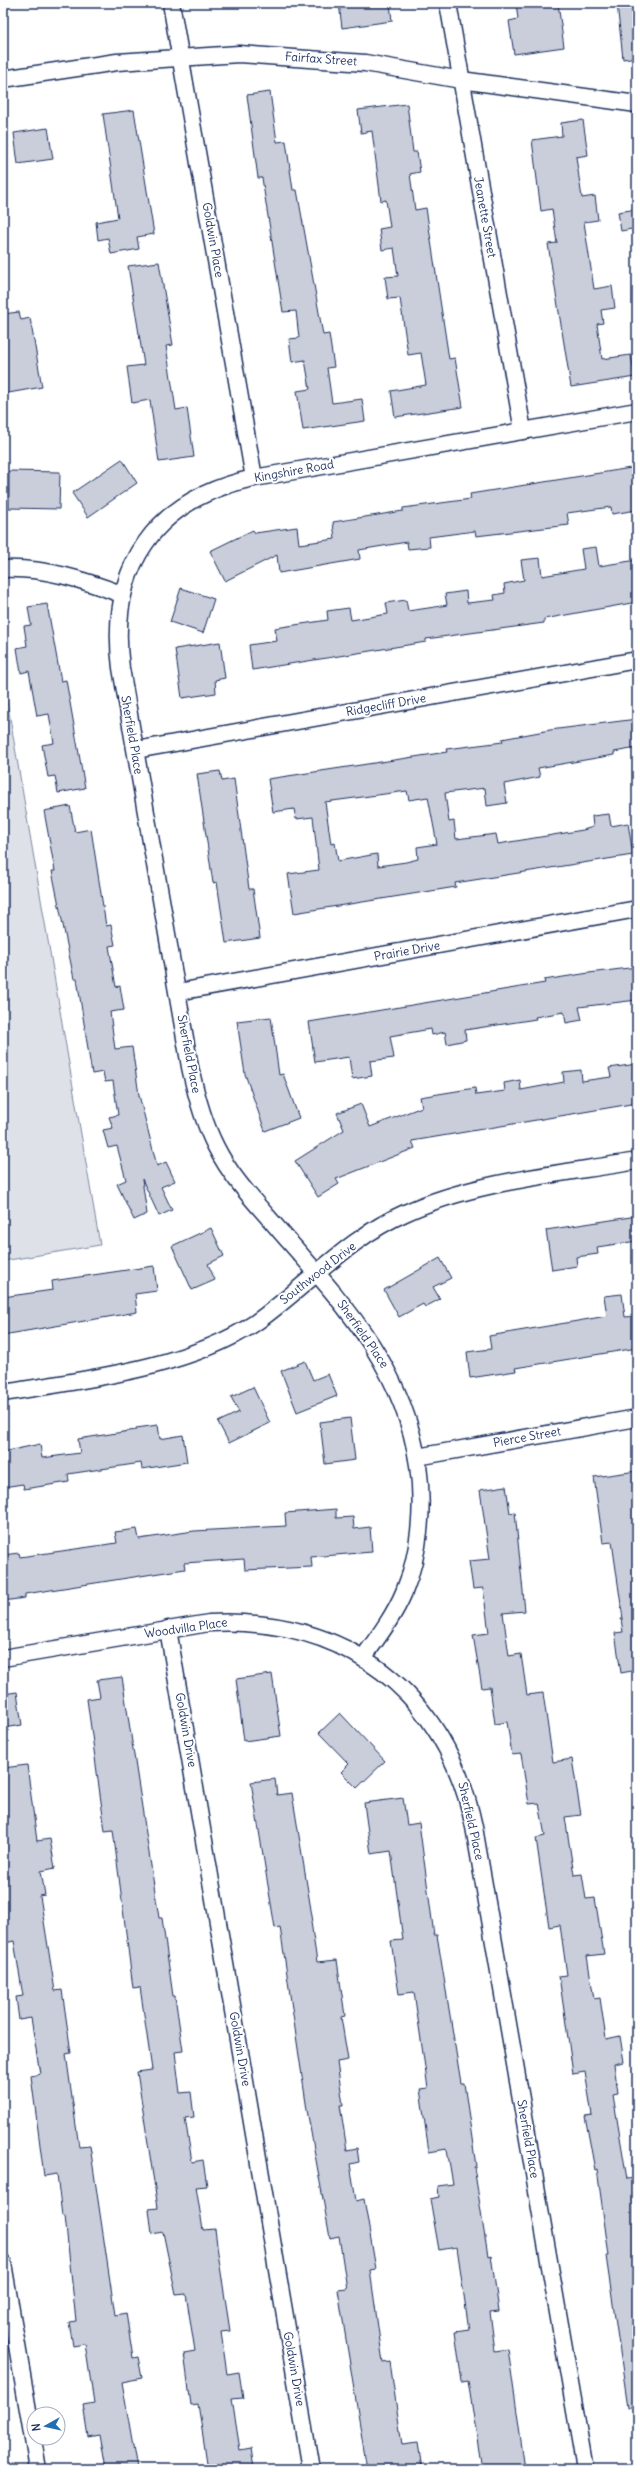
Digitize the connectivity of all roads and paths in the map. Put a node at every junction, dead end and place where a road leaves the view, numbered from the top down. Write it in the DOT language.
graph roads {
  1 [pos="171,3"];
  2 [pos="448,3"];
  3 [pos="181,56"];
  4 [pos="3,79"];
  5 [pos="461,80"];
  6 [pos="637,104"];
  7 [pos="637,410"];
  8 [pos="522,431"];
  9 [pos="254,478"];
  10 [pos="3,569"];
  11 [pos="121,594"];
  12 [pos="637,660"];
  13 [pos="136,750"];
  14 [pos="637,909"];
  15 [pos="178,992"];
  16 [pos="637,1161"];
  17 [pos="317,1274"];
  18 [pos="3,1393"];
  19 [pos="637,1418"];
  20 [pos="417,1457"];
  21 [pos="168,1629"];
  22 [pos="3,1658"];
  23 [pos="363,1658"];
  24 [pos="3,2263"];
  25 [pos="38,2469"];
  26 [pos="311,2469"];
  27 [pos="585,2469"];
  1 -- 3 [label="street, Goldwin Place"];
  2 -- 5 [label="street, Jeanette Street"];
  3 -- 4 [label="street, Fairfax Street"];
  3 -- 5 [label="street, Fairfax Street"];
  3 -- 9 [label="street, Goldwin Place"];
  5 -- 6 [label="street, Fairfax Street"];
  5 -- 8 [label="street, Jeanette Street"];
  7 -- 8 [label="street, Kingshire Road"];
  8 -- 9 [label="street, Kingshire Road"];
  9 -- 11 [label="street, Kingshire Road"];
  10 -- 11 [label="street"];
  11 -- 13 [label="street, Sherfield Place"];
  12 -- 13 [label="street, Ridgecliff Drive"];
  13 -- 15 [label="street, Sherfield Place"];
  14 -- 15 [label="street, Prairie Drive"];
  15 -- 17 [label="street, Sherfield Place"];
  16 -- 17 [label="street, Southwood Drive"];
  17 -- 18 [label="street, Southwood Drive"];
  17 -- 20 [label="street, Sherfield Place"];
  19 -- 20 [label="street, Pierce Street"];
  20 -- 23 [label="street, Sherfield Place"];
  21 -- 22 [label="street, Woodvilla Place"];
  21 -- 23 [label="street, Woodvilla Place"];
  21 -- 26 [label="street, Goldwin Drive"];
  23 -- 27 [label="street, Sherfield Place"];
  24 -- 25 [label="street"];
}
